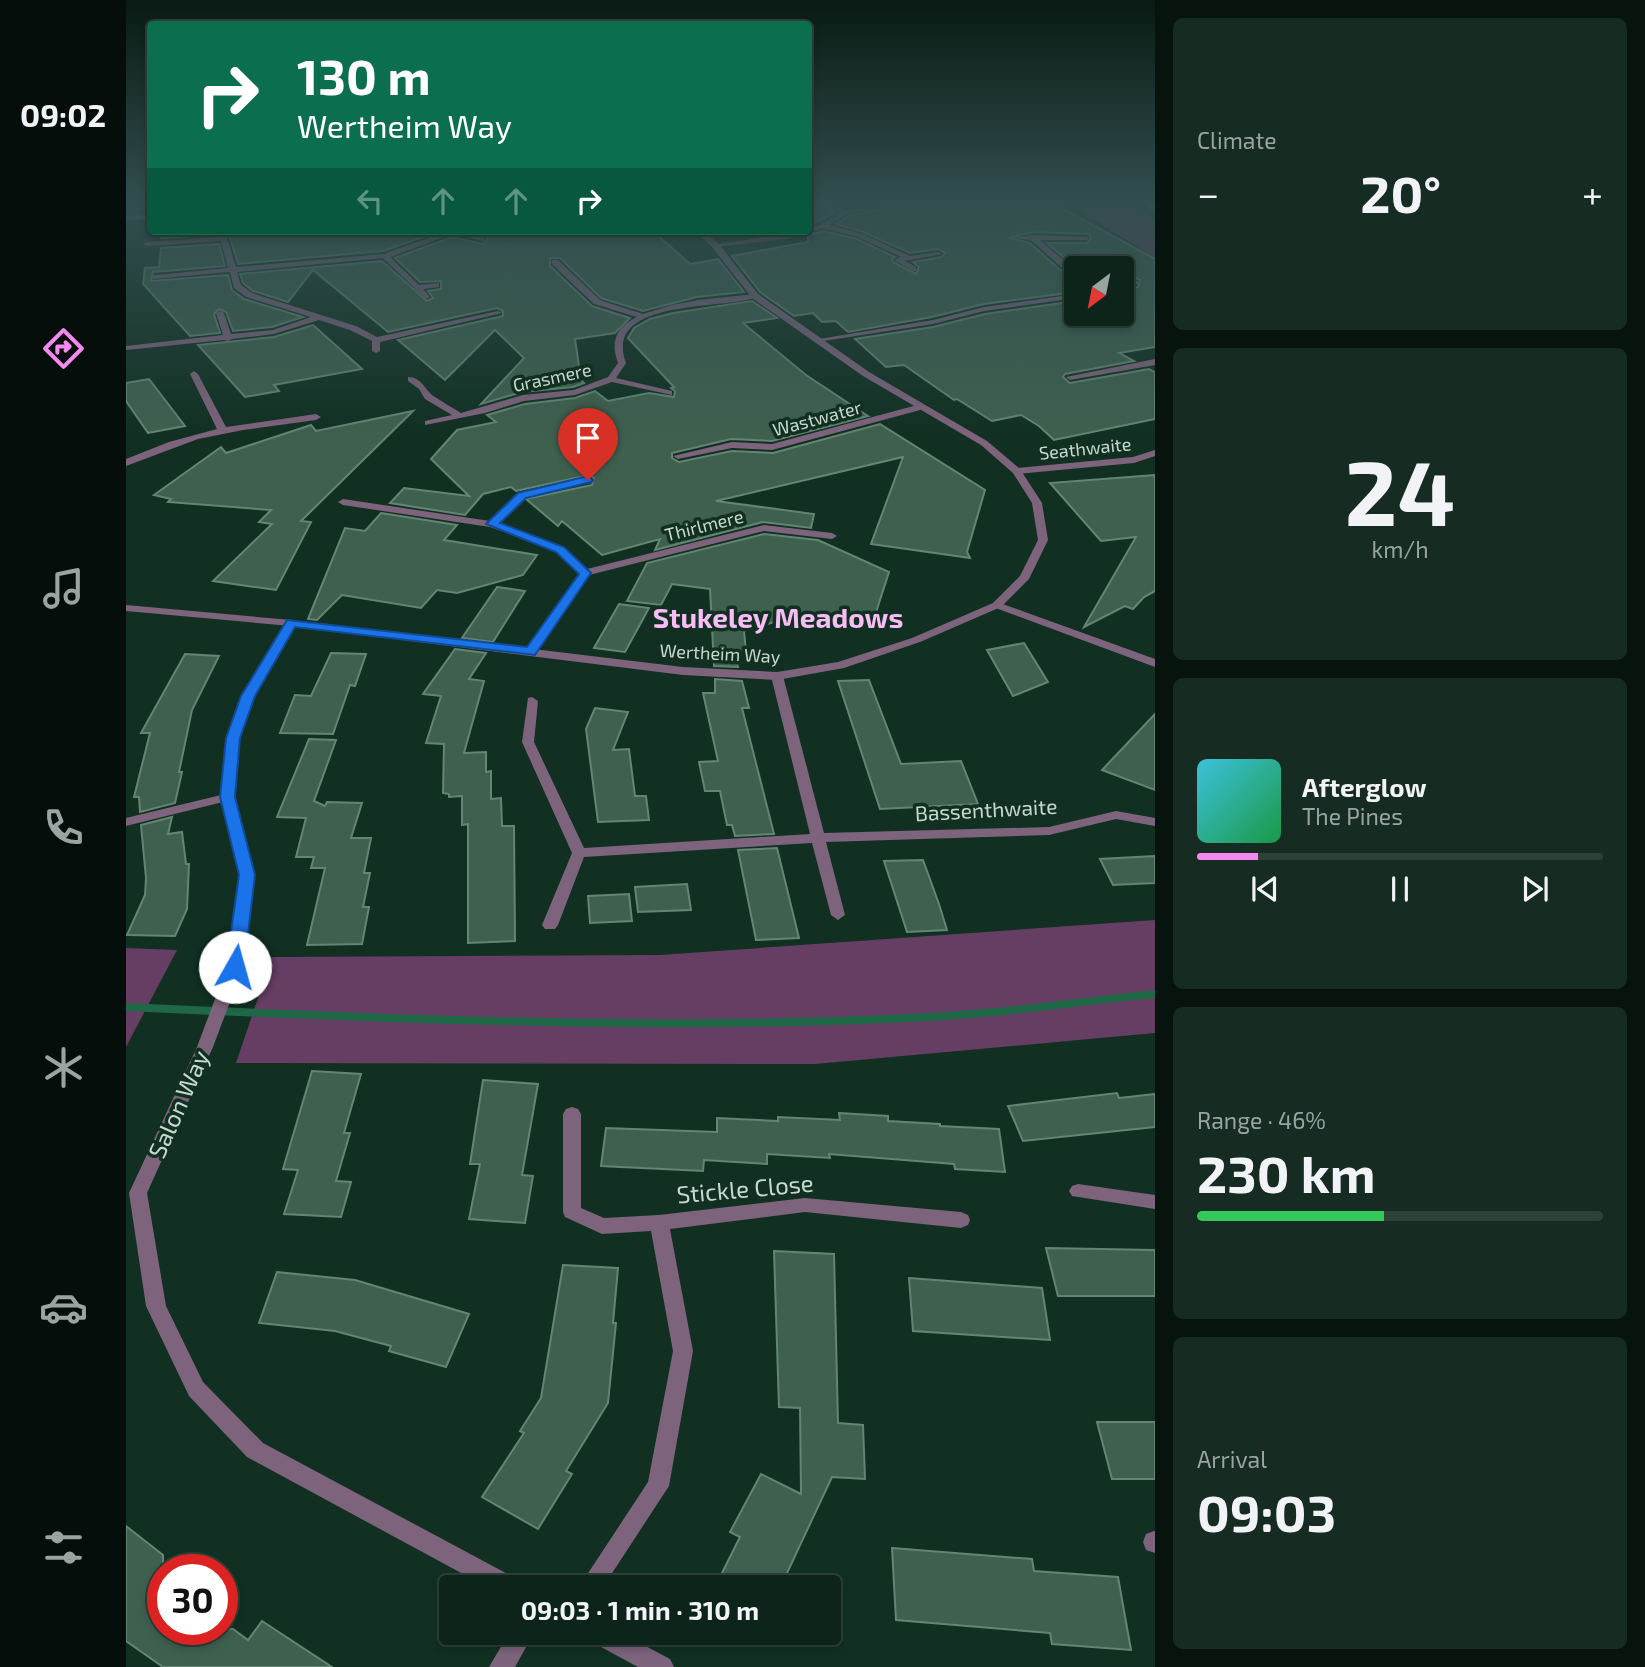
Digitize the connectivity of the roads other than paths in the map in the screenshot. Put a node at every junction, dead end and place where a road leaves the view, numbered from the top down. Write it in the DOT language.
graph roads {
  1 [pos="236,281"];
  2 [pos="409,281"];
  3 [pos="575,281"];
  4 [pos="743,281"];
  5 [pos="436,285"];
  6 [pos="416,288"];
  7 [pos="755,296"];
  8 [pos="426,297"];
  9 [pos="1064,298"];
  10 [pos="220,313"];
  11 [pos="498,313"];
  12 [pos="641,316"];
  13 [pos="318,317"];
  14 [pos="228,339"];
  15 [pos="376,340"];
  16 [pos="817,340"];
  17 [pos="126,348"];
  18 [pos="376,351"];
  19 [pos="1154,363"];
  20 [pos="194,374"];
  21 [pos="1070,377"];
  22 [pos="411,379"];
  23 [pos="611,380"];
  24 [pos="669,393"];
  25 [pos="920,407"];
  26 [pos="459,415"];
  27 [pos="316,417"];
  28 [pos="428,423"];
  29 [pos="222,429"];
  30 [pos="1155,453"];
  31 [pos="678,456"];
  32 [pos="126,463"];
  33 [pos="1017,471"];
  34 [pos="588,480"];
  35 [pos="343,502"];
  36 [pos="492,524"];
  37 [pos="832,536"];
  38 [pos="585,573"];
  39 [pos="997,605"];
  40 [pos="126,608"];
  41 [pos="291,623"];
  42 [pos="530,652"];
  43 [pos="1155,663"];
  44 [pos="777,676"];
  45 [pos="532,701"];
  46 [pos="228,797"];
  47 [pos="126,822"];
  48 [pos="1155,822"];
  49 [pos="817,838"];
  50 [pos="579,853"];
  51 [pos="838,915"];
  52 [pos="550,925"];
  53 [pos="572,1114"];
  54 [pos="1078,1191"];
  55 [pos="132,1193"];
  56 [pos="1155,1202"];
  57 [pos="961,1220"];
  58 [pos="659,1223"];
  59 [pos="487,1575"];
  60 [pos="598,1575"];
  61 [pos="515,1645"];
  62 [pos="621,1645"];
  63 [pos="501,1667"];
  64 [pos="662,1667"];
  1 -- 13 [label="street"];
  2 -- 6 [label="street"];
  3 -- 12 [label="street"];
  4 -- 7 [label="street, Wertheim Way"];
  5 -- 6 [label="street"];
  6 -- 8 [label="street"];
  7 -- 12 [label="street"];
  7 -- 16 [label="street, Wertheim Way"];
  9 -- 16 [label="street"];
  10 -- 14 [label="street"];
  11 -- 15 [label="street"];
  12 -- 23 [label="street, Grasmere"];
  13 -- 14 [label="street"];
  13 -- 15 [label="street"];
  14 -- 17 [label="street"];
  15 -- 18 [label="street"];
  16 -- 25 [label="street, Wertheim Way"];
  19 -- 21 [label="street"];
  20 -- 29 [label="street"];
  22 -- 26 [label="street"];
  23 -- 24 [label="street, Grasmere"];
  23 -- 26 [label="street, Grasmere"];
  25 -- 31 [label="street, Wastwater"];
  25 -- 33 [label="street, Wertheim Way"];
  26 -- 28 [label="street, Grasmere"];
  27 -- 29 [label="street"];
  29 -- 32 [label="street"];
  30 -- 33 [label="street, Seathwaite"];
  33 -- 39 [label="street, Wertheim Way"];
  34 -- 36 [label="street"];
  35 -- 36 [label="street"];
  36 -- 38 [label="street"];
  37 -- 38 [label="street, Thirlmere"];
  38 -- 42 [label="street"];
  39 -- 43 [label="street"];
  39 -- 44 [label="street, Wertheim Way"];
  40 -- 41 [label="street, Wertheim Way"];
  41 -- 42 [label="street, Wertheim Way"];
  41 -- 46 [label="street, Salon Way"];
  42 -- 44 [label="street, Wertheim Way"];
  44 -- 49 [label="street"];
  45 -- 50 [label="street"];
  46 -- 47 [label="street"];
  46 -- 55 [label="street, Salon Way"];
  48 -- 49 [label="street, Bassenthwaite"];
  49 -- 50 [label="street, Bassenthwaite"];
  49 -- 51 [label="street"];
  50 -- 52 [label="street"];
  53 -- 58 [label="street, Stickle Close"];
  54 -- 56 [label="street"];
  55 -- 59 [label="street, Salon Way"];
  57 -- 58 [label="street, Stickle Close"];
  58 -- 60 [label="street, Stickle Close"];
  61 -- 63 [label="street"];
  62 -- 64 [label="street"];
}
